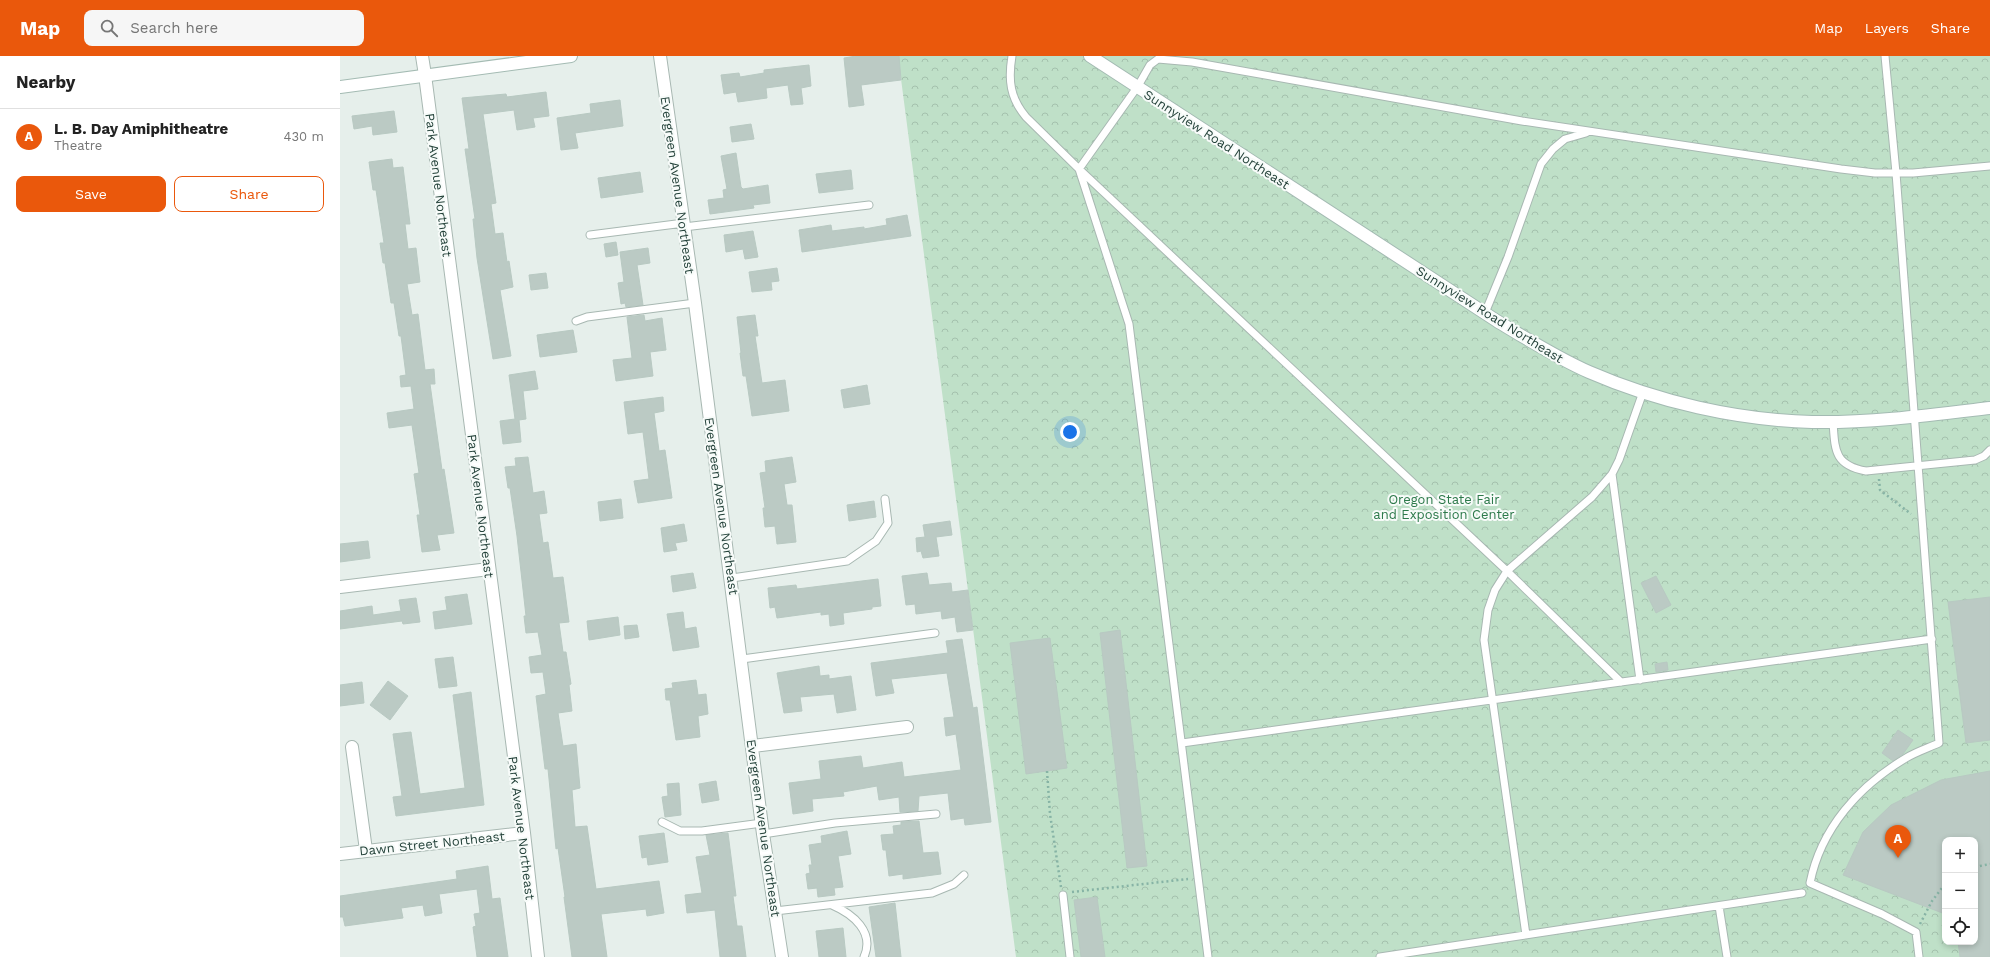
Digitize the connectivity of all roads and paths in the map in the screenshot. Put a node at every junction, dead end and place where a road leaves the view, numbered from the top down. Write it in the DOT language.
graph roads {
  1 [pos="422,56"];
  2 [pos="571,56"];
  3 [pos="660,56"];
  4 [pos="1012,56"];
  5 [pos="1090,56"];
  6 [pos="1885,56"];
  7 [pos="425,75"];
  8 [pos="1138,86"];
  9 [pos="340,87"];
  10 [pos="1592,132"];
  11 [pos="1990,166"];
  12 [pos="1079,169"];
  13 [pos="1896,173"];
  14 [pos="869,205"];
  15 [pos="684,225"];
  16 [pos="590,235"];
  17 [pos="695,303"];
  18 [pos="1485,313"];
  19 [pos="576,321"];
  20 [pos="1643,392"];
  21 [pos="1990,408"];
  22 [pos="1914,416"];
  23 [pos="1833,422"];
  24 [pos="1990,450"];
  25 [pos="1919,466"];
  26 [pos="1612,474"];
  27 [pos="1878,478"];
  28 [pos="885,499"];
  29 [pos="1923,523"];
  30 [pos="489,569"];
  31 [pos="1508,571"];
  32 [pos="732,578"];
  33 [pos="340,588"];
  34 [pos="935,633"];
  35 [pos="1932,640"];
  36 [pos="742,659"];
  37 [pos="1640,680"];
  38 [pos="1621,682"];
  39 [pos="1492,700"];
  40 [pos="907,727"];
  41 [pos="1182,743"];
  42 [pos="753,746"];
  43 [pos="352,747"];
  44 [pos="1047,771"];
  45 [pos="936,814"];
  46 [pos="662,822"];
  47 [pos="763,828"];
  48 [pos="524,833"];
  49 [pos="366,850"];
  50 [pos="340,854"];
  51 [pos="1990,864"];
  52 [pos="1978,866"];
  53 [pos="964,875"];
  54 [pos="1189,887"];
  55 [pos="1942,888"];
  56 [pos="1802,894"];
  57 [pos="1062,896"];
  58 [pos="830,904"];
  59 [pos="1719,906"];
  60 [pos="775,911"];
  61 [pos="1916,932"];
  62 [pos="1526,935"];
  63 [pos="538,957"];
  64 [pos="782,957"];
  65 [pos="864,957"];
  66 [pos="1070,957"];
  67 [pos="1208,957"];
  68 [pos="1380,957"];
  69 [pos="1727,957"];
  70 [pos="1919,957"];
  1 -- 7 [label="street, Park Avenue Northeast"];
  2 -- 7 [label="street"];
  3 -- 15 [label="street, Evergreen Avenue Northeast"];
  4 -- 12 [label="lane"];
  5 -- 8 [label="street, Sunnyview Road Northeast"];
  6 -- 13 [label="lane"];
  7 -- 9 [label="street"];
  7 -- 30 [label="street, Park Avenue Northeast"];
  8 -- 10 [label="lane"];
  8 -- 12 [label="lane"];
  8 -- 18 [label="street, Sunnyview Road Northeast"];
  10 -- 13 [label="lane"];
  10 -- 18 [label="lane"];
  11 -- 13 [label="lane"];
  12 -- 31 [label="lane"];
  12 -- 41 [label="lane"];
  13 -- 22 [label="lane"];
  14 -- 15 [label="lane"];
  15 -- 16 [label="lane"];
  15 -- 17 [label="street, Evergreen Avenue Northeast"];
  17 -- 19 [label="lane"];
  17 -- 32 [label="street, Evergreen Avenue Northeast"];
  18 -- 20 [label="street, Sunnyview Road Northeast"];
  20 -- 23 [label="street, Sunnyview Road Northeast"];
  20 -- 26 [label="lane"];
  21 -- 22 [label="street, Sunnyview Road Northeast"];
  22 -- 23 [label="street, Sunnyview Road Northeast"];
  22 -- 25 [label="lane"];
  23 -- 25 [label="lane"];
  24 -- 25 [label="lane"];
  25 -- 29 [label="lane"];
  26 -- 31 [label="lane"];
  26 -- 37 [label="lane"];
  27 -- 29 [label="path"];
  28 -- 32 [label="lane"];
  29 -- 35 [label="lane"];
  30 -- 33 [label="street"];
  30 -- 48 [label="street, Park Avenue Northeast"];
  31 -- 38 [label="lane"];
  31 -- 39 [label="lane"];
  32 -- 36 [label="street, Evergreen Avenue Northeast"];
  34 -- 36 [label="lane"];
  35 -- 37 [label="lane"];
  35 -- 61 [label="lane"];
  36 -- 42 [label="street, Evergreen Avenue Northeast"];
  37 -- 38 [label="lane"];
  38 -- 39 [label="lane"];
  39 -- 41 [label="lane"];
  39 -- 62 [label="lane"];
  40 -- 42 [label="street"];
  41 -- 67 [label="lane"];
  42 -- 47 [label="street, Evergreen Avenue Northeast"];
  43 -- 49 [label="street"];
  44 -- 57 [label="path"];
  45 -- 47 [label="lane"];
  46 -- 47 [label="lane"];
  47 -- 60 [label="street, Evergreen Avenue Northeast"];
  48 -- 49 [label="street, Dawn Street Northeast"];
  48 -- 63 [label="street, Park Avenue Northeast"];
  49 -- 50 [label="street, Dawn Street Northeast"];
  51 -- 52 [label="path"];
  53 -- 58 [label="lane"];
  54 -- 57 [label="path"];
  55 -- 61 [label="path"];
  56 -- 59 [label="lane"];
  57 -- 66 [label="lane"];
  58 -- 60 [label="lane"];
  58 -- 65 [label="lane"];
  59 -- 62 [label="lane"];
  59 -- 69 [label="lane"];
  60 -- 64 [label="street, Evergreen Avenue Northeast"];
  61 -- 70 [label="lane"];
  62 -- 68 [label="lane"];
}
